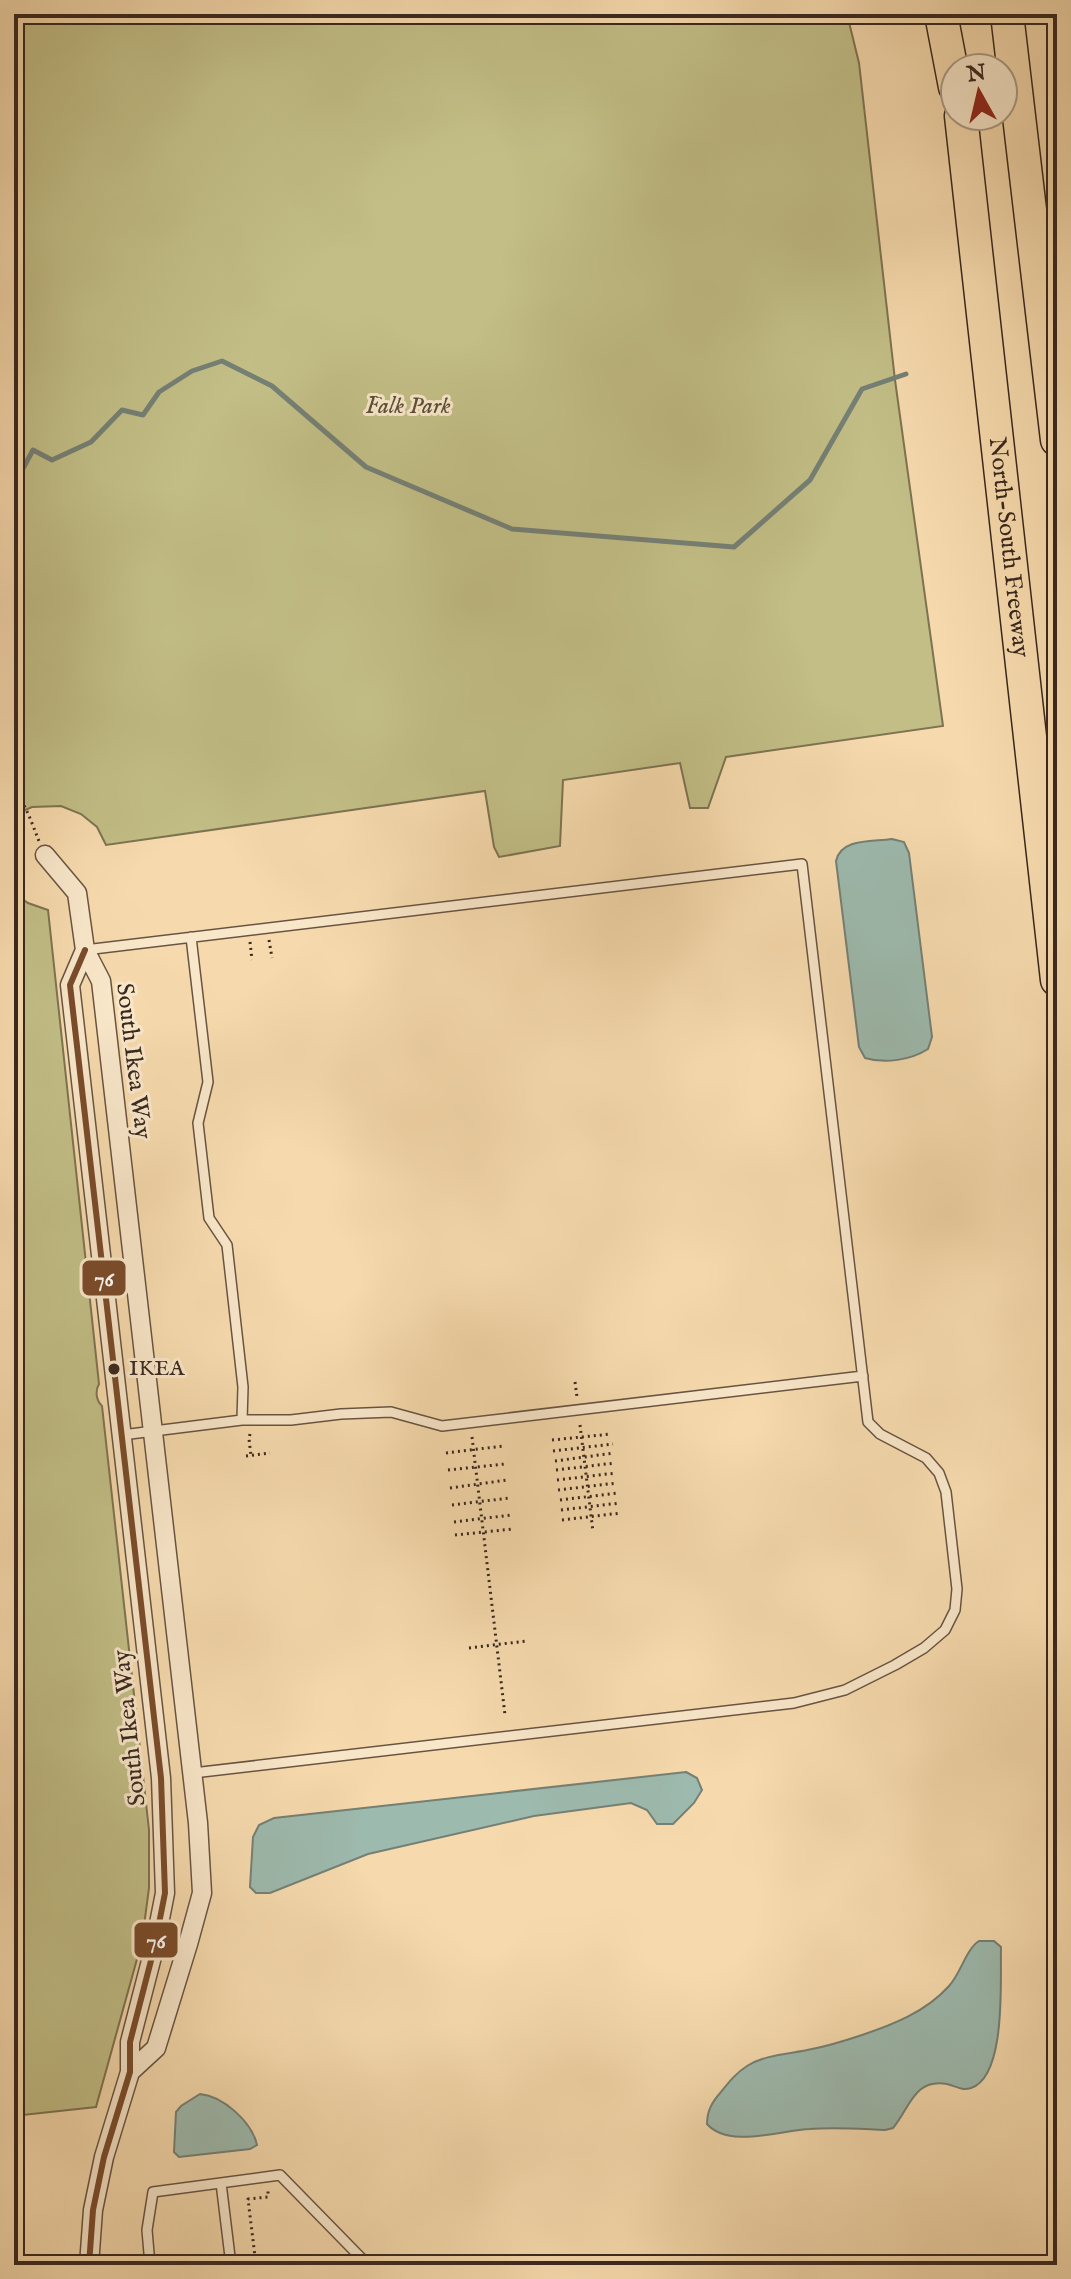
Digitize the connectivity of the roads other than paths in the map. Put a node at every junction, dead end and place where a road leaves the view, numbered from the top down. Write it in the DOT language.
graph roads {
  1 [pos="941,14"];
  2 [pos="949,14"];
  3 [pos="1009,24"];
  4 [pos="948,52"];
  5 [pos="954,52"];
  6 [pos="962,132"];
  7 [pos="1057,440"];
  8 [pos="45,855"];
  9 [pos="191,937"];
  10 [pos="85,950"];
  11 [pos="1057,980"];
  12 [pos="863,1376"];
  13 [pos="242,1420"];
  14 [pos="153,1431"];
  15 [pos="122,1435"];
  16 [pos="193,1773"];
  17 [pos="130,2072"];
  18 [pos="221,2183"];
  19 [pos="89,2265"];
  20 [pos="150,2265"];
  21 [pos="231,2265"];
  22 [pos="368,2265"];
  1 -- 4 [label="highway"];
  2 -- 5 [label="highway"];
  3 -- 7 [label="highway"];
  6 -- 11 [label="highway, North-South Freeway"];
  8 -- 10 [label="street, South Ikea Way"];
  9 -- 10 [label="lane"];
  9 -- 12 [label="lane"];
  9 -- 13 [label="lane"];
  10 -- 14 [label="street, South Ikea Way"];
  10 -- 15 [label="street, South Ikea Way"];
  12 -- 13 [label="lane"];
  12 -- 16 [label="lane"];
  13 -- 14 [label="lane"];
  14 -- 15 [label="lane"];
  14 -- 16 [label="street, South Ikea Way"];
  15 -- 17 [label="street, South Ikea Way"];
  16 -- 17 [label="street, South Ikea Way"];
  17 -- 19 [label="street, South Ikea Way"];
  18 -- 20 [label="lane"];
  18 -- 21 [label="lane"];
  18 -- 22 [label="lane"];
}
